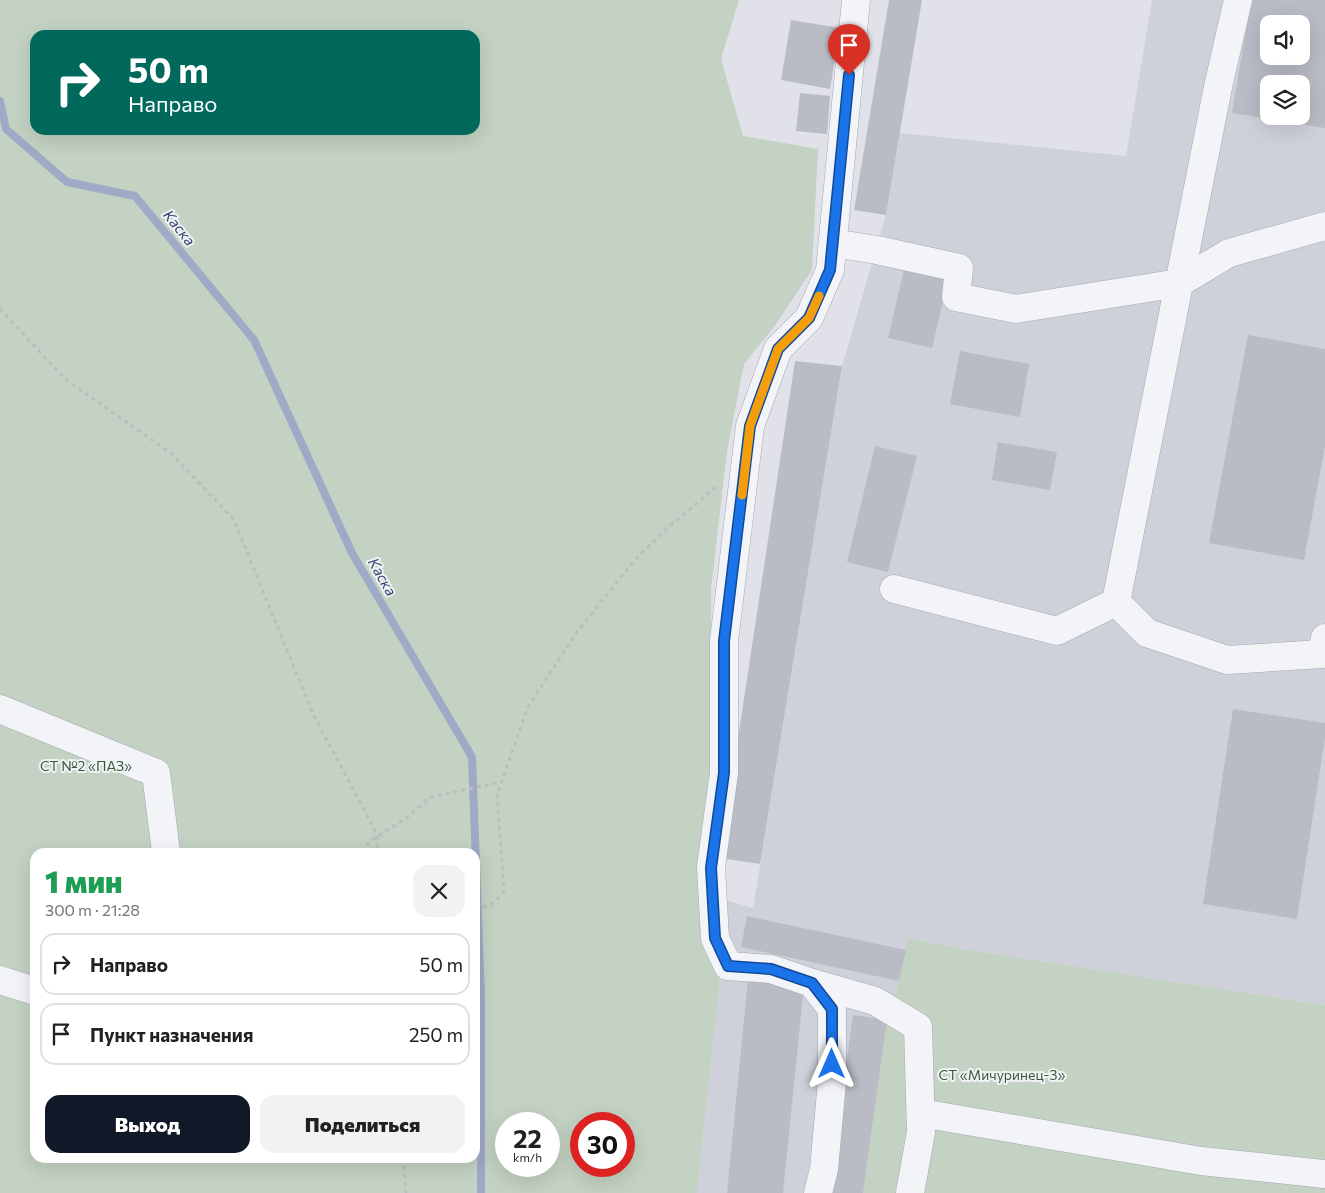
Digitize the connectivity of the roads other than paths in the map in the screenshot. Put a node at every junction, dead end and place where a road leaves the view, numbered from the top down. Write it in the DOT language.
graph roads {
  1 [pos="856,0"];
  2 [pos="1238,0"];
  3 [pos="1325,226"];
  4 [pos="833,243"];
  5 [pos="1179,283"];
  6 [pos="894,589"];
  7 [pos="1116,602"];
  8 [pos="1325,638"];
  9 [pos="0,709"];
  10 [pos="165,848"];
  11 [pos="0,980"];
  12 [pos="812,983"];
  13 [pos="30,989"];
  14 [pos="921,1113"];
  15 [pos="1325,1174"];
  16 [pos="818,1193"];
  17 [pos="910,1193"];
  1 -- 4 [label="street"];
  2 -- 5 [label="street"];
  3 -- 5 [label="street"];
  4 -- 5 [label="street"];
  4 -- 12 [label="street"];
  5 -- 7 [label="street"];
  6 -- 7 [label="street"];
  7 -- 8 [label="street"];
  9 -- 10 [label="street"];
  11 -- 13 [label="street"];
  12 -- 14 [label="street"];
  12 -- 16 [label="street"];
  14 -- 15 [label="street"];
  14 -- 17 [label="street"];
}
